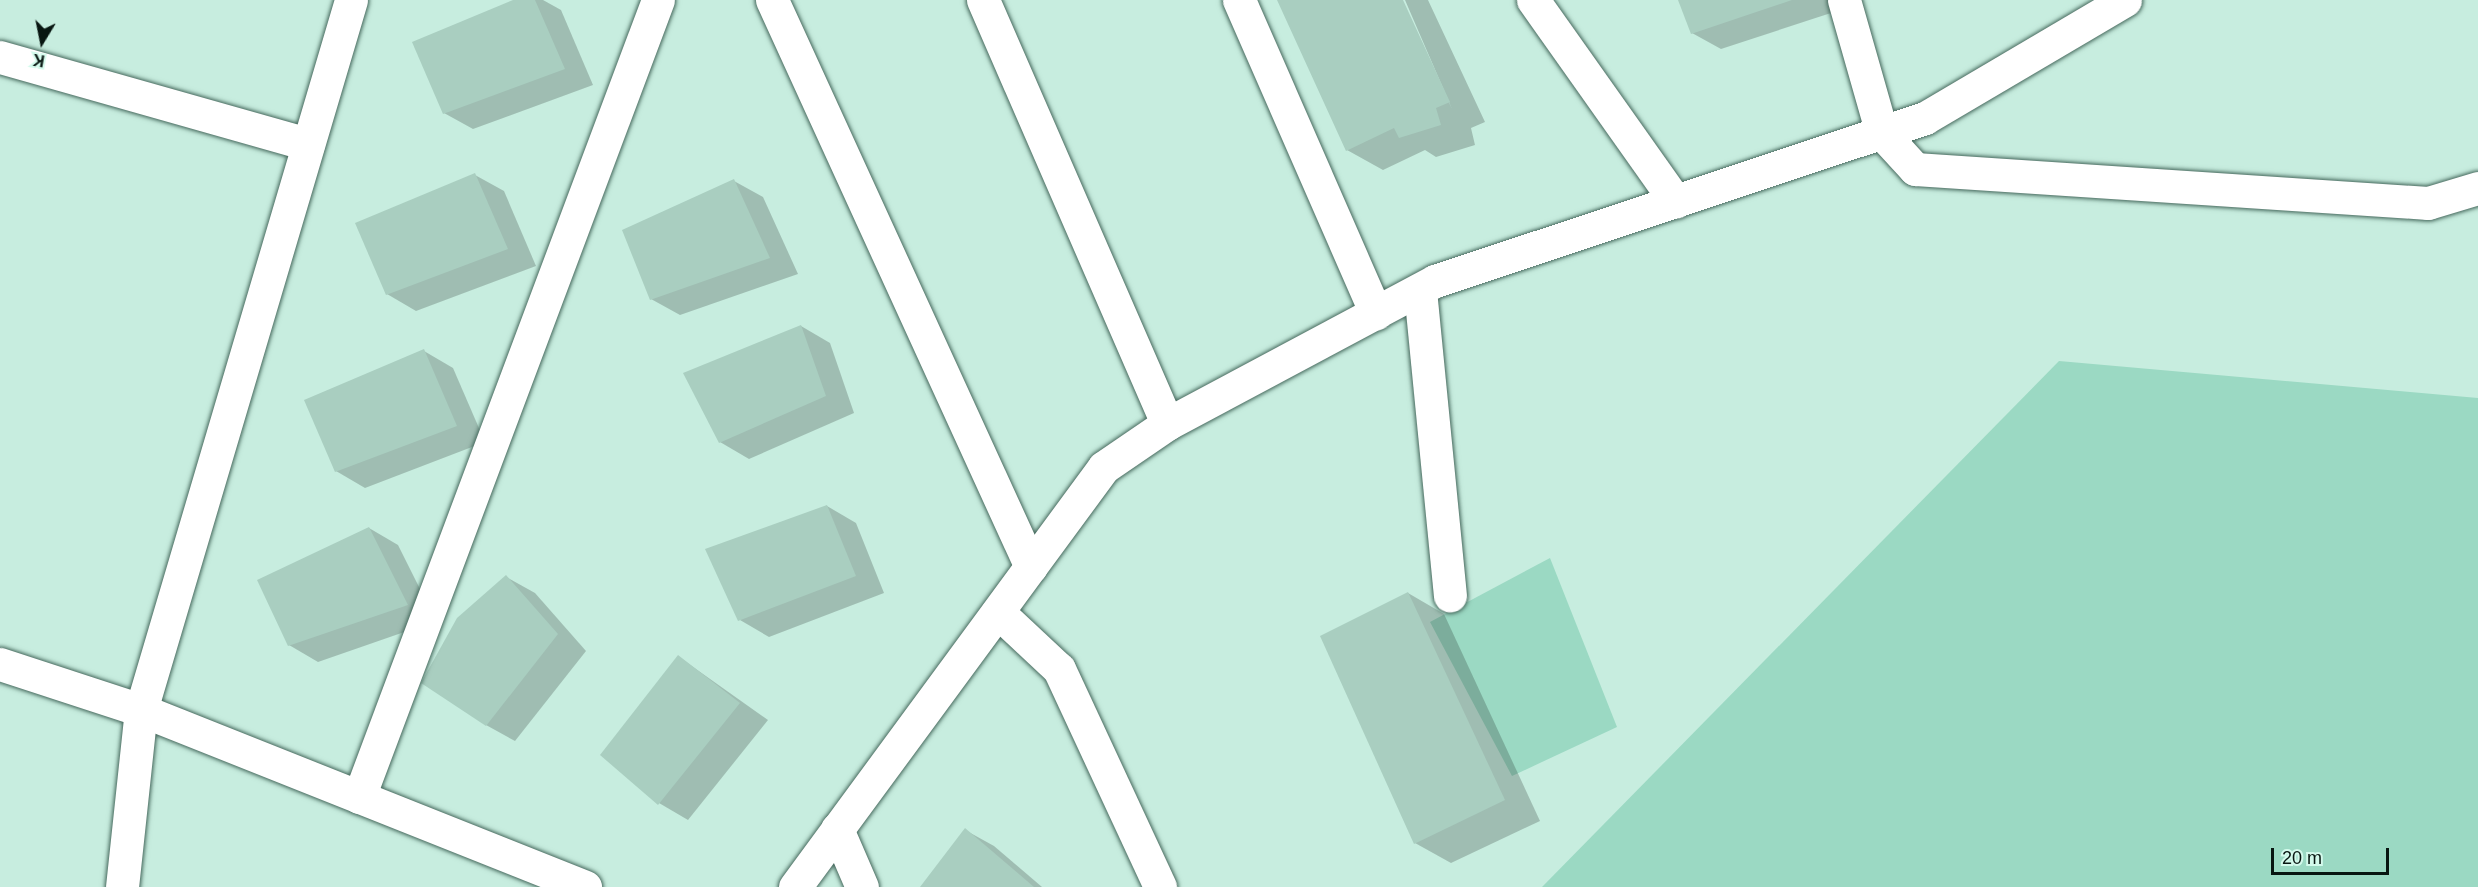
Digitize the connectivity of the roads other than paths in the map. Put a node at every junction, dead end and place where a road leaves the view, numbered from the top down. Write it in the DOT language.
graph roads {
  1 [pos="351,0"];
  2 [pos="658,0"];
  3 [pos="772,0"];
  4 [pos="983,0"];
  5 [pos="1239,0"];
  6 [pos="1533,0"];
  7 [pos="1844,0"];
  8 [pos="2125,0"];
  9 [pos="0,57"];
  10 [pos="1882,133"];
  11 [pos="308,144"];
  12 [pos="2478,188"];
  13 [pos="1676,202"];
  14 [pos="1420,290"];
  15 [pos="1376,313"];
  16 [pos="1167,424"];
  17 [pos="1031,567"];
  18 [pos="1450,596"];
  19 [pos="998,612"];
  20 [pos="0,664"];
  21 [pos="141,710"];
  22 [pos="359,797"];
  23 [pos="837,829"];
  24 [pos="122,887"];
  25 [pos="585,887"];
  26 [pos="795,887"];
  27 [pos="862,887"];
  28 [pos="1160,887"];
  1 -- 11 [label="street"];
  2 -- 22 [label="street"];
  3 -- 17 [label="street"];
  4 -- 16 [label="street"];
  5 -- 15 [label="street"];
  6 -- 13 [label="street"];
  7 -- 10 [label="street"];
  8 -- 10 [label="street"];
  9 -- 11 [label="street"];
  10 -- 12 [label="street"];
  10 -- 13 [label="street"];
  11 -- 21 [label="street"];
  13 -- 14 [label="street"];
  14 -- 15 [label="street"];
  14 -- 18 [label="street"];
  15 -- 16 [label="street"];
  16 -- 17 [label="street"];
  17 -- 19 [label="street"];
  19 -- 23 [label="street"];
  19 -- 28 [label="street"];
  20 -- 21 [label="street"];
  21 -- 22 [label="street"];
  21 -- 24 [label="street"];
  22 -- 25 [label="street"];
  23 -- 26 [label="street"];
  23 -- 27 [label="street"];
}
